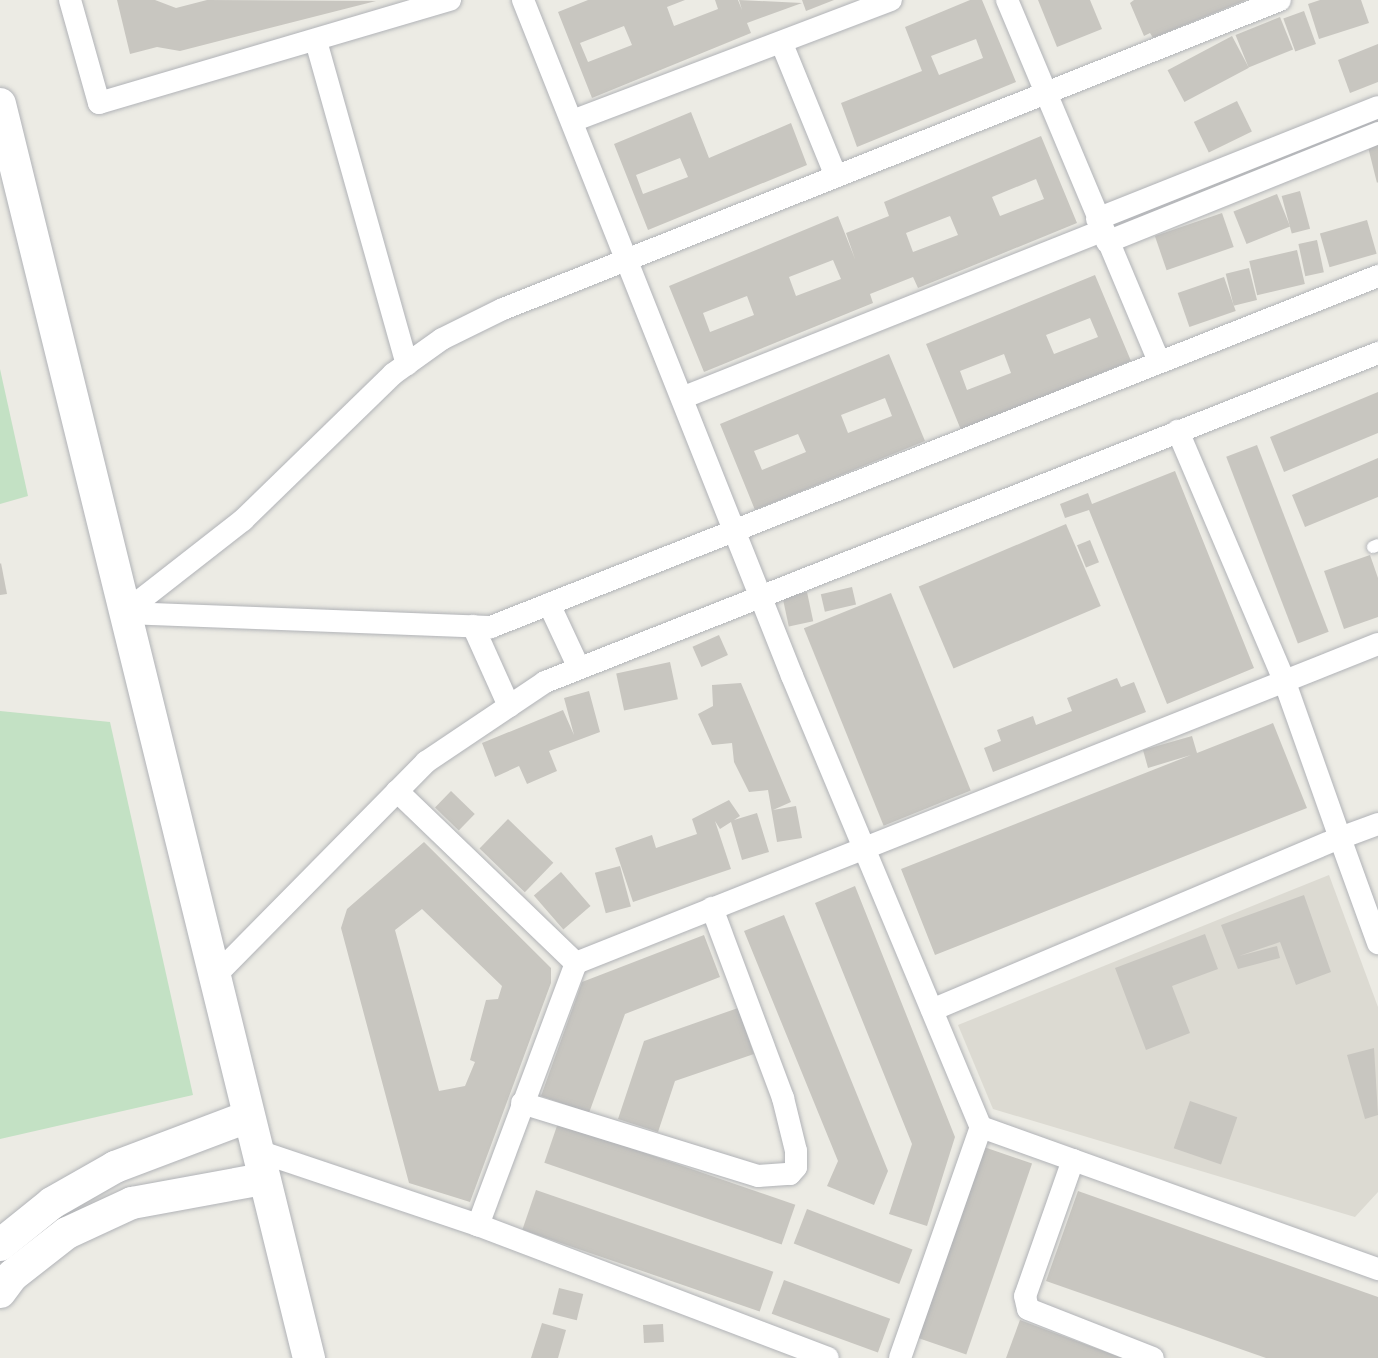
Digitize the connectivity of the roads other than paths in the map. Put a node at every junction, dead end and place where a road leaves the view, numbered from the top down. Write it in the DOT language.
graph roads {
  1 [pos="70,0"];
  2 [pos="450,0"];
  3 [pos="523,0"];
  4 [pos="891,0"];
  5 [pos="1007,0"];
  6 [pos="1280,0"];
  7 [pos="316,41"];
  8 [pos="782,44"];
  9 [pos="1046,93"];
  10 [pos="0,104"];
  11 [pos="1378,107"];
  12 [pos="575,120"];
  13 [pos="1378,133"];
  14 [pos="836,176"];
  15 [pos="1102,231"];
  16 [pos="630,261"];
  17 [pos="1378,276"];
  18 [pos="1378,353"];
  19 [pos="1158,361"];
  20 [pos="407,364"];
  21 [pos="682,398"];
  22 [pos="1178,431"];
  23 [pos="734,530"];
  24 [pos="761,597"];
  25 [pos="549,604"];
  26 [pos="124,613"];
  27 [pos="473,626"];
  28 [pos="1378,644"];
  29 [pos="579,668"];
  30 [pos="1284,680"];
  31 [pos="509,706"];
  32 [pos="397,791"];
  33 [pos="1378,824"];
  34 [pos="1340,838"];
  35 [pos="863,845"];
  36 [pos="712,908"];
  37 [pos="1378,943"];
  38 [pos="576,963"];
  39 [pos="215,976"];
  40 [pos="932,1010"];
  41 [pos="522,1103"];
  42 [pos="247,1118"];
  43 [pos="981,1127"];
  44 [pos="1073,1160"];
  45 [pos="259,1165"];
  46 [pos="478,1225"];
  47 [pos="0,1245"];
  48 [pos="1378,1269"];
  49 [pos="7,1283"];
  50 [pos="309,1358"];
  51 [pos="828,1358"];
  52 [pos="900,1358"];
  53 [pos="1153,1358"];
  1 -- 7 [label="street"];
  2 -- 7 [label="street"];
  3 -- 12 [label="street"];
  4 -- 8 [label="street"];
  5 -- 9 [label="street"];
  6 -- 9 [label="street"];
  7 -- 20 [label="street"];
  8 -- 12 [label="street"];
  8 -- 14 [label="street"];
  9 -- 14 [label="street"];
  9 -- 15 [label="street"];
  10 -- 26 [label="street"];
  11 -- 15 [label="street"];
  12 -- 16 [label="street"];
  13 -- 15 [label="street"];
  14 -- 16 [label="street"];
  15 -- 19 [label="street"];
  15 -- 21 [label="street"];
  16 -- 20 [label="street"];
  16 -- 21 [label="street"];
  17 -- 19 [label="street"];
  18 -- 22 [label="street"];
  19 -- 23 [label="street"];
  20 -- 26 [label="street"];
  21 -- 23 [label="street"];
  22 -- 24 [label="street"];
  22 -- 30 [label="street"];
  23 -- 24 [label="street"];
  23 -- 25 [label="street"];
  24 -- 29 [label="street"];
  24 -- 35 [label="street"];
  25 -- 27 [label="street"];
  25 -- 29 [label="street"];
  26 -- 27 [label="street"];
  26 -- 39 [label="street"];
  27 -- 31 [label="street"];
  28 -- 30 [label="street"];
  29 -- 31 [label="street"];
  30 -- 34 [label="street"];
  30 -- 35 [label="street"];
  31 -- 32 [label="street"];
  32 -- 38 [label="street"];
  32 -- 39 [label="street"];
  33 -- 34 [label="street"];
  34 -- 37 [label="street"];
  34 -- 40 [label="street"];
  35 -- 36 [label="street"];
  35 -- 40 [label="street"];
  36 -- 38 [label="street"];
  36 -- 41 [label="street"];
  38 -- 41 [label="street"];
  39 -- 42 [label="street"];
  40 -- 43 [label="street"];
  41 -- 46 [label="street"];
  42 -- 45 [label="street"];
  42 -- 47 [label="street"];
  43 -- 44 [label="street"];
  43 -- 52 [label="street"];
  44 -- 48 [label="street"];
  44 -- 53 [label="street"];
  45 -- 46 [label="street"];
  45 -- 49 [label="street"];
  45 -- 50 [label="street"];
  46 -- 51 [label="street"];
}
